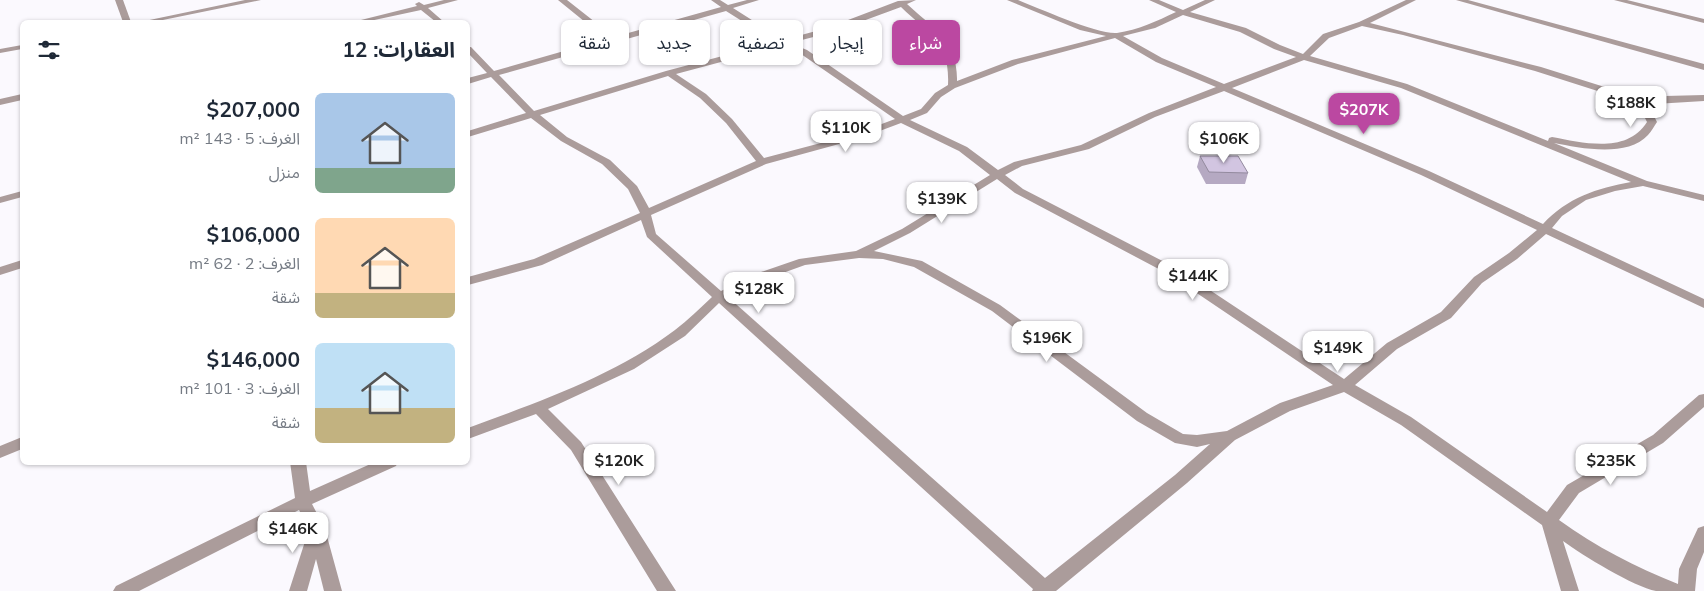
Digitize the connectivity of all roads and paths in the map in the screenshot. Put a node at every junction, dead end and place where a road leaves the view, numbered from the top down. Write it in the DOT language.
graph roads {
  1 [pos="119,0"];
  2 [pos="257,0"];
  3 [pos="415,0"];
  4 [pos="454,0"];
  5 [pos="562,0"];
  6 [pos="715,0"];
  7 [pos="756,0"];
  8 [pos="912,0"];
  9 [pos="1011,0"];
  10 [pos="1153,0"];
  11 [pos="1211,0"];
  12 [pos="1412,0"];
  13 [pos="1460,0"];
  14 [pos="1618,0"];
  15 [pos="901,3"];
  16 [pos="422,7"];
  17 [pos="726,8"];
  18 [pos="1184,13"];
  19 [pos="127,20"];
  20 [pos="154,20"];
  21 [pos="366,20"];
  22 [pos="438,20"];
  23 [pos="588,20"];
  24 [pos="745,20"];
  25 [pos="1704,21"];
  26 [pos="1362,24"];
  27 [pos="629,34"];
  28 [pos="803,36"];
  29 [pos="1117,36"];
  30 [pos="20,47"];
  31 [pos="470,50"];
  32 [pos="0,51"];
  33 [pos="803,52"];
  34 [pos="561,54"];
  35 [pos="1304,57"];
  36 [pos="720,59"];
  37 [pos="1704,67"];
  38 [pos="669,73"];
  39 [pos="492,74"];
  40 [pos="470,80"];
  41 [pos="952,86"];
  42 [pos="1220,87"];
  43 [pos="20,97"];
  44 [pos="1704,98"];
  45 [pos="1665,99"];
  46 [pos="0,102"];
  47 [pos="530,114"];
  48 [pos="900,119"];
  49 [pos="470,133"];
  50 [pos="1526,135"];
  51 [pos="762,162"];
  52 [pos="997,175"];
  53 [pos="1643,183"];
  54 [pos="20,195"];
  55 [pos="1704,198"];
  56 [pos="0,200"];
  57 [pos="645,212"];
  58 [pos="1544,230"];
  59 [pos="859,254"];
  60 [pos="20,265"];
  61 [pos="0,271"];
  62 [pos="470,280"];
  63 [pos="719,297"];
  64 [pos="1704,304"];
  65 [pos="1345,386"];
  66 [pos="1704,398"];
  67 [pos="538,408"];
  68 [pos="470,433"];
  69 [pos="1230,436"];
  70 [pos="20,444"];
  71 [pos="0,452"];
  72 [pos="298,465"];
  73 [pos="384,465"];
  74 [pos="303,501"];
  75 [pos="1549,522"];
  76 [pos="317,529"];
  77 [pos="1704,533"];
  78 [pos="1044,590"];
  79 [pos="122,591"];
  80 [pos="298,591"];
  81 [pos="333,591"];
  82 [pos="667,591"];
  83 [pos="1570,591"];
  84 [pos="1675,591"];
  85 [pos="1686,591"];
  1 -- 19 [label="street"];
  2 -- 20 [label="street"];
  3 -- 16 [label="street"];
  4 -- 16 [label="street"];
  5 -- 23 [label="street"];
  6 -- 17 [label="street"];
  7 -- 17 [label="street"];
  8 -- 15 [label="street"];
  9 -- 29 [label="street"];
  10 -- 18 [label="street"];
  11 -- 18 [label="street"];
  12 -- 26 [label="street"];
  13 -- 37 [label="street"];
  14 -- 25 [label="street"];
  15 -- 28 [label="street"];
  15 -- 41 [label="street"];
  16 -- 21 [label="street"];
  16 -- 22 [label="street"];
  17 -- 24 [label="street"];
  17 -- 27 [label="street"];
  18 -- 29 [label="street"];
  18 -- 35 [label="street"];
  26 -- 35 [label="street"];
  26 -- 45 [label="street"];
  29 -- 41 [label="street"];
  29 -- 42 [label="street"];
  30 -- 32 [label="street"];
  31 -- 39 [label="street"];
  33 -- 48 [label="street"];
  34 -- 39 [label="street"];
  35 -- 42 [label="street"];
  35 -- 50 [label="street"];
  36 -- 38 [label="street"];
  38 -- 47 [label="street"];
  38 -- 51 [label="street"];
  39 -- 40 [label="street"];
  39 -- 47 [label="street"];
  41 -- 48 [label="street"];
  42 -- 52 [label="street"];
  42 -- 58 [label="street"];
  43 -- 46 [label="street"];
  44 -- 45 [label="street"];
  45 -- 50 [label="street"];
  47 -- 49 [label="street"];
  47 -- 57 [label="street"];
  48 -- 51 [label="street"];
  48 -- 52 [label="street"];
  50 -- 53 [label="street"];
  51 -- 57 [label="street"];
  52 -- 59 [label="street"];
  52 -- 65 [label="street"];
  53 -- 55 [label="street"];
  53 -- 58 [label="street"];
  54 -- 56 [label="street"];
  57 -- 62 [label="street"];
  57 -- 63 [label="street"];
  58 -- 64 [label="street"];
  58 -- 65 [label="street"];
  59 -- 63 [label="street"];
  59 -- 69 [label="street"];
  60 -- 61 [label="street"];
  63 -- 67 [label="street"];
  63 -- 78 [label="street"];
  65 -- 69 [label="street"];
  65 -- 75 [label="street"];
  66 -- 75 [label="street"];
  67 -- 68 [label="street"];
  67 -- 82 [label="street"];
  69 -- 78 [label="street"];
  70 -- 71 [label="street"];
  72 -- 74 [label="street"];
  73 -- 74 [label="street"];
  74 -- 76 [label="street"];
  74 -- 79 [label="street"];
  75 -- 83 [label="street"];
  75 -- 84 [label="street"];
  76 -- 80 [label="street"];
  76 -- 81 [label="street"];
  77 -- 85 [label="street"];
}
